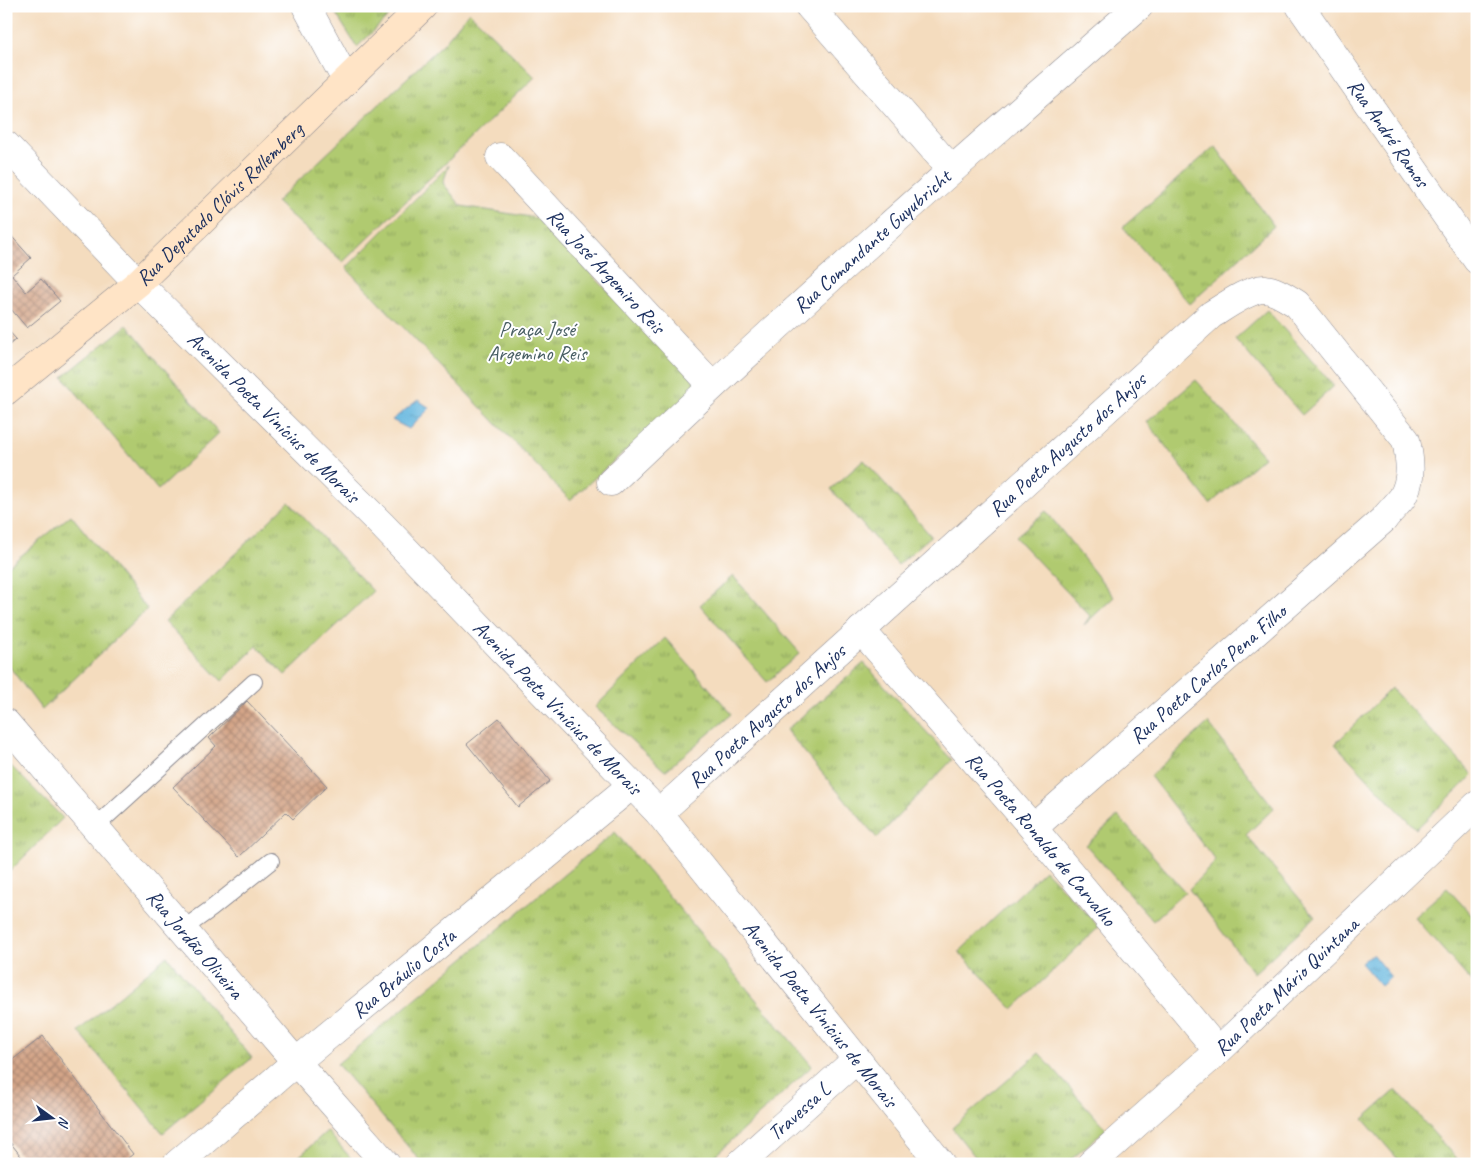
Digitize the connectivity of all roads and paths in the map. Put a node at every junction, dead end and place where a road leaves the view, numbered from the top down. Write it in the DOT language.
graph roads {
  1 [pos="306,6"];
  2 [pos="423,6"];
  3 [pos="809,6"];
  4 [pos="1139,6"];
  5 [pos="1300,6"];
  6 [pos="346,80"];
  7 [pos="6,146"];
  8 [pos="500,157"];
  9 [pos="951,169"];
  10 [pos="1477,260"];
  11 [pos="138,283"];
  12 [pos="712,386"];
  13 [pos="6,391"];
  14 [pos="611,482"];
  15 [pos="1384,519"];
  16 [pos="861,630"];
  17 [pos="254,682"];
  18 [pos="6,723"];
  19 [pos="632,785"];
  20 [pos="1477,805"];
  21 [pos="658,813"];
  22 [pos="95,827"];
  23 [pos="1033,828"];
  24 [pos="271,861"];
  25 [pos="183,929"];
  26 [pos="1218,1051"];
  27 [pos="857,1059"];
  28 [pos="296,1062"];
  29 [pos="177,1164"];
  30 [pos="386,1164"];
  31 [pos="740,1164"];
  32 [pos="941,1164"];
  33 [pos="1091,1164"];
  1 -- 6 [label="street"];
  2 -- 6 [label="street, Rua Deputado Clóvis Rollemberg"];
  3 -- 9 [label="street"];
  4 -- 9 [label="street, Rua Comandante Guyubricht"];
  5 -- 10 [label="street, Rua André Ramos"];
  6 -- 11 [label="street, Rua Deputado Clóvis Rollemberg"];
  7 -- 11 [label="street, Avenida Poeta Vinícius de Morais"];
  8 -- 12 [label="street, Rua José Argemiro Reis"];
  9 -- 12 [label="street, Rua Comandante Guyubricht"];
  11 -- 13 [label="street, Rua Deputado Clóvis Rollemberg"];
  11 -- 19 [label="street, Avenida Poeta Vinícius de Morais"];
  12 -- 14 [label="street, Rua Comandante Guyubricht"];
  15 -- 16 [label="street, Rua Poeta Augusto dos Anjos"];
  15 -- 23 [label="street, Rua Poeta Carlos Pena Filho"];
  16 -- 21 [label="street, Rua Poeta Augusto dos Anjos"];
  16 -- 23 [label="street, Rua Poeta Ronaldo de Carvalho"];
  17 -- 22 [label="lane"];
  18 -- 22 [label="street, Rua Jordão Oliveira"];
  19 -- 21 [label="street, Avenida Poeta Vinícius de Morais"];
  19 -- 28 [label="street, Rua Bráulio Costa"];
  20 -- 26 [label="street, Rua Poeta Mário Quintana"];
  21 -- 27 [label="street, Avenida Poeta Vinícius de Morais"];
  22 -- 25 [label="street, Rua Jordão Oliveira"];
  23 -- 26 [label="street, Rua Poeta Ronaldo de Carvalho"];
  24 -- 25 [label="lane"];
  25 -- 28 [label="street, Rua Jordão Oliveira"];
  26 -- 33 [label="street, Rua Poeta Mário Quintana"];
  27 -- 31 [label="street, Travessa L"];
  27 -- 32 [label="street, Avenida Poeta Vinícius de Morais"];
  28 -- 29 [label="street, Rua Bráulio Costa"];
  28 -- 30 [label="street, Rua Jordão Oliveira"];
}
